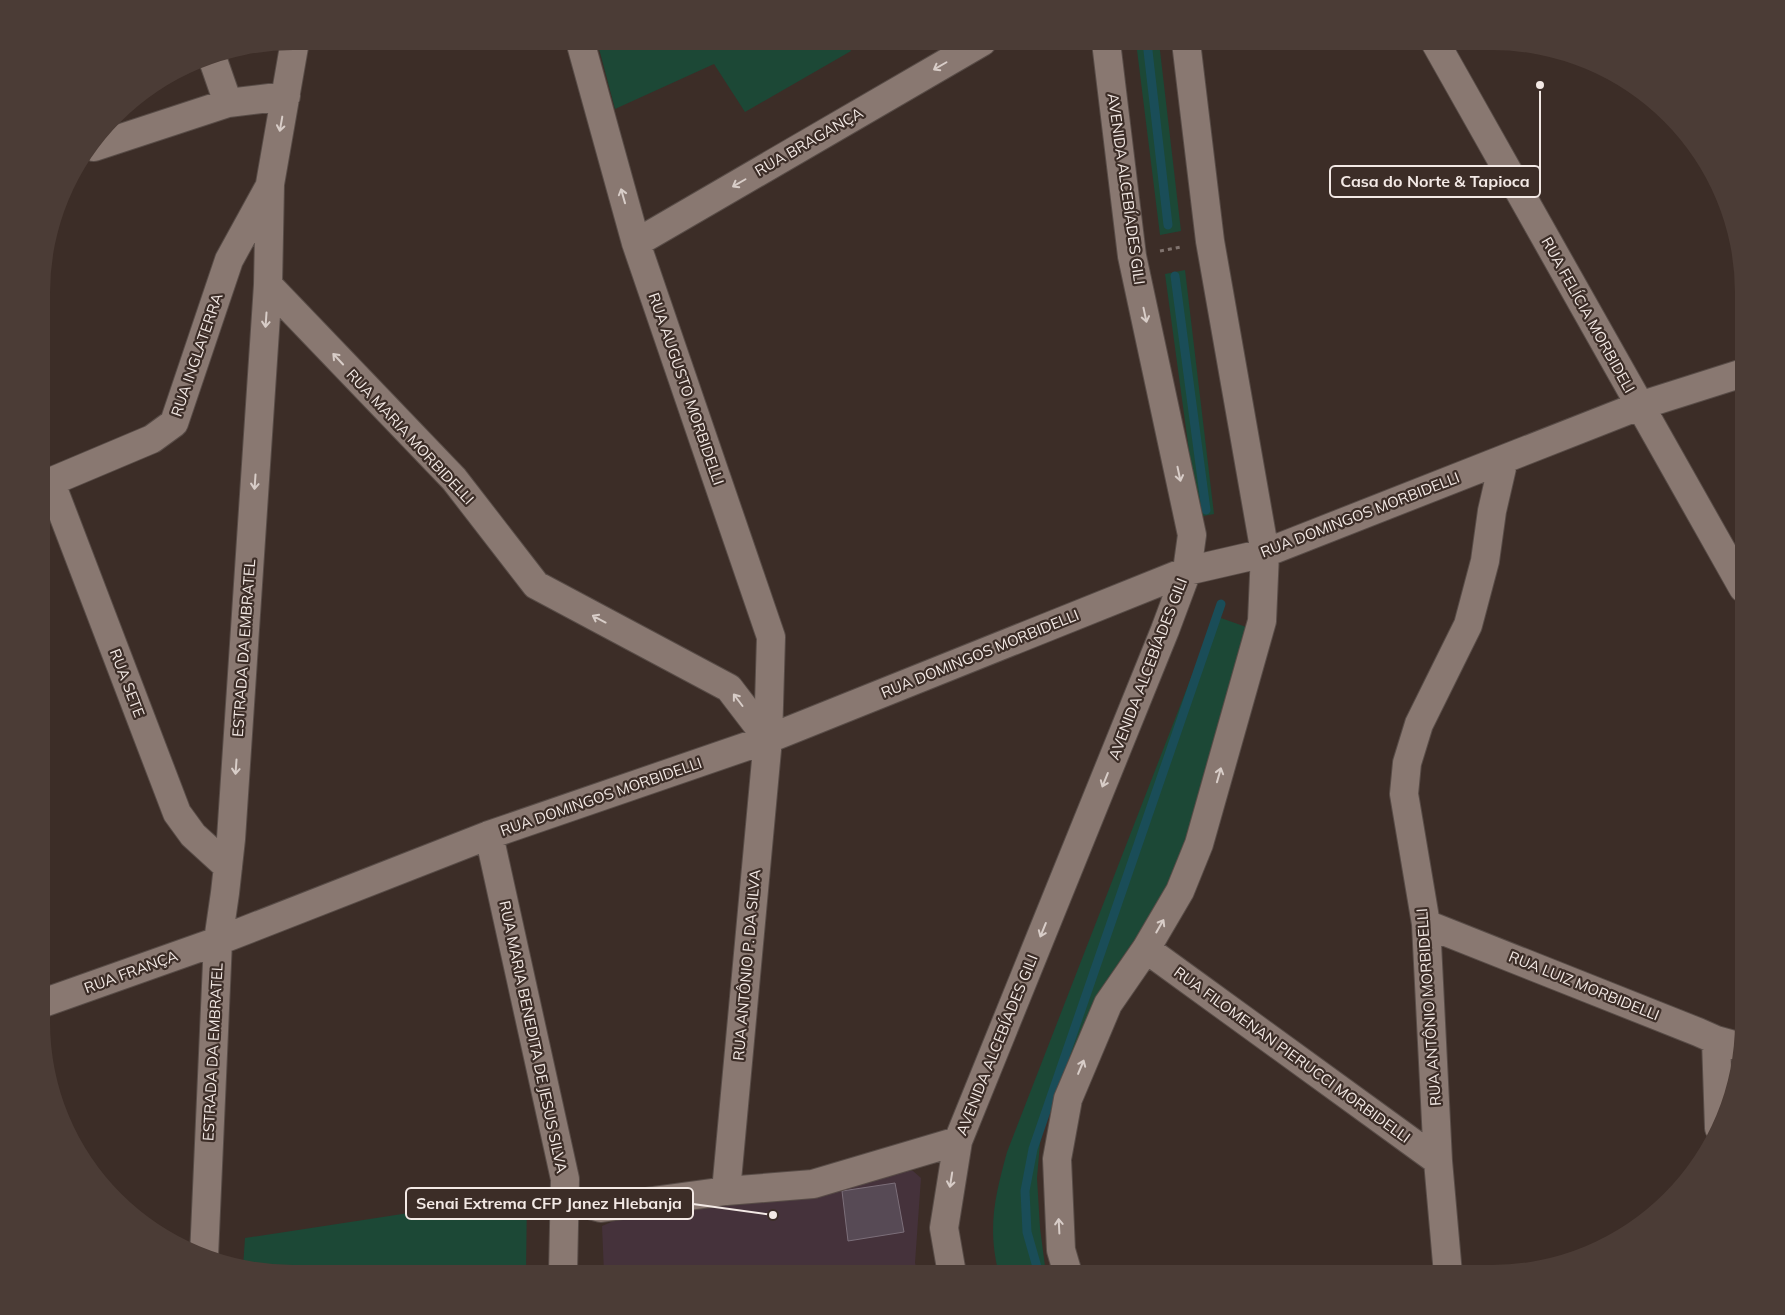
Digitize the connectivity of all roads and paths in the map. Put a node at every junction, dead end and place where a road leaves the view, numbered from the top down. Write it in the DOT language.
graph roads {
  1 [pos="294,50"];
  2 [pos="582,50"];
  3 [pos="968,50"];
  4 [pos="1107,50"];
  5 [pos="1187,50"];
  6 [pos="1439,50"];
  7 [pos="214,63"];
  8 [pos="286,96"];
  9 [pos="228,103"];
  10 [pos="100,145"];
  11 [pos="270,184"];
  12 [pos="1210,241"];
  13 [pos="636,243"];
  14 [pos="1132,256"];
  15 [pos="268,285"];
  16 [pos="1735,376"];
  17 [pos="1639,406"];
  18 [pos="1504,459"];
  19 [pos="50,483"];
  20 [pos="50,492"];
  21 [pos="1265,553"];
  22 [pos="1187,571"];
  23 [pos="1735,574"];
  24 [pos="768,739"];
  25 [pos="489,836"];
  26 [pos="228,867"];
  27 [pos="1426,924"];
  28 [pos="218,941"];
  29 [pos="1146,949"];
  30 [pos="50,1001"];
  31 [pos="1728,1044"];
  32 [pos="1722,1100"];
  33 [pos="958,1142"];
  34 [pos="1438,1161"];
  35 [pos="726,1191"];
  36 [pos="566,1199"];
  37 [pos="204,1248"];
  38 [pos="563,1265"];
  39 [pos="950,1265"];
  40 [pos="1065,1265"];
  41 [pos="1447,1265"];
  1 -- 8 [label="street, ESTRADA DA EMBRATEL"];
  13 -- 2 [label="street, RUA AUGUSTO MORBIDELLI, one-way"];
  3 -- 13 [label="street, RUA BRAGANÇA, one-way"];
  4 -- 14 [label="street, AVENIDA ALCEBÍADES GILI"];
  5 -- 12 [label="street"];
  6 -- 17 [label="street, RUA FELÍCIA MORBIDELI"];
  7 -- 9 [label="street"];
  8 -- 9 [label="street"];
  8 -- 11 [label="street, ESTRADA DA EMBRATEL, one-way"];
  9 -- 10 [label="street"];
  11 -- 15 [label="street, ESTRADA DA EMBRATEL"];
  11 -- 19 [label="street, RUA INGLATERRA"];
  12 -- 14 [label="path"];
  12 -- 21 [label="street"];
  13 -- 24 [label="street, RUA AUGUSTO MORBIDELLI"];
  14 -- 22 [label="street, AVENIDA ALCEBÍADES GILI, one-way"];
  24 -- 15 [label="street, RUA MARIA MORBIDELLI, one-way"];
  15 -- 26 [label="street, ESTRADA DA EMBRATEL, one-way"];
  16 -- 17 [label="street, RUA DOMINGOS MORBIDELLI"];
  17 -- 18 [label="street, RUA DOMINGOS MORBIDELLI"];
  17 -- 23 [label="street, RUA FELÍCIA MORBIDELI"];
  18 -- 21 [label="street, RUA DOMINGOS MORBIDELLI"];
  18 -- 27 [label="street, RUA ANTÔNIO MORBIDELLI"];
  20 -- 26 [label="street, RUA SETE"];
  21 -- 22 [label="street, RUA DOMINGOS MORBIDELLI"];
  29 -- 21 [label="street, one-way"];
  22 -- 24 [label="street, RUA DOMINGOS MORBIDELLI"];
  22 -- 33 [label="street, AVENIDA ALCEBÍADES GILI, one-way"];
  24 -- 25 [label="street, RUA DOMINGOS MORBIDELLI"];
  24 -- 35 [label="street, RUA ANTÔNIO P. DA SILVA"];
  25 -- 28 [label="street, RUA DOMINGOS MORBIDELLI"];
  25 -- 36 [label="street, RUA MARIA BENEDITA DE JESUS SILVA"];
  26 -- 28 [label="street, ESTRADA DA EMBRATEL"];
  27 -- 31 [label="street, RUA LUIZ MORBIDELLI"];
  27 -- 34 [label="street, RUA ANTÔNIO MORBIDELLI"];
  28 -- 30 [label="street, RUA FRANÇA"];
  28 -- 37 [label="street, ESTRADA DA EMBRATEL"];
  29 -- 34 [label="street, RUA FILOMENAN PIERUCCI MORBIDELLI"];
  40 -- 29 [label="street, one-way"];
  31 -- 32 [label="street"];
  33 -- 35 [label="street"];
  33 -- 39 [label="street, AVENIDA ALCEBÍADES GILI, one-way"];
  34 -- 41 [label="street, RUA ANTÔNIO MORBIDELLI"];
  35 -- 36 [label="street"];
  36 -- 38 [label="street, RUA MARIA BENEDITA DE JESUS SILVA"];
}
